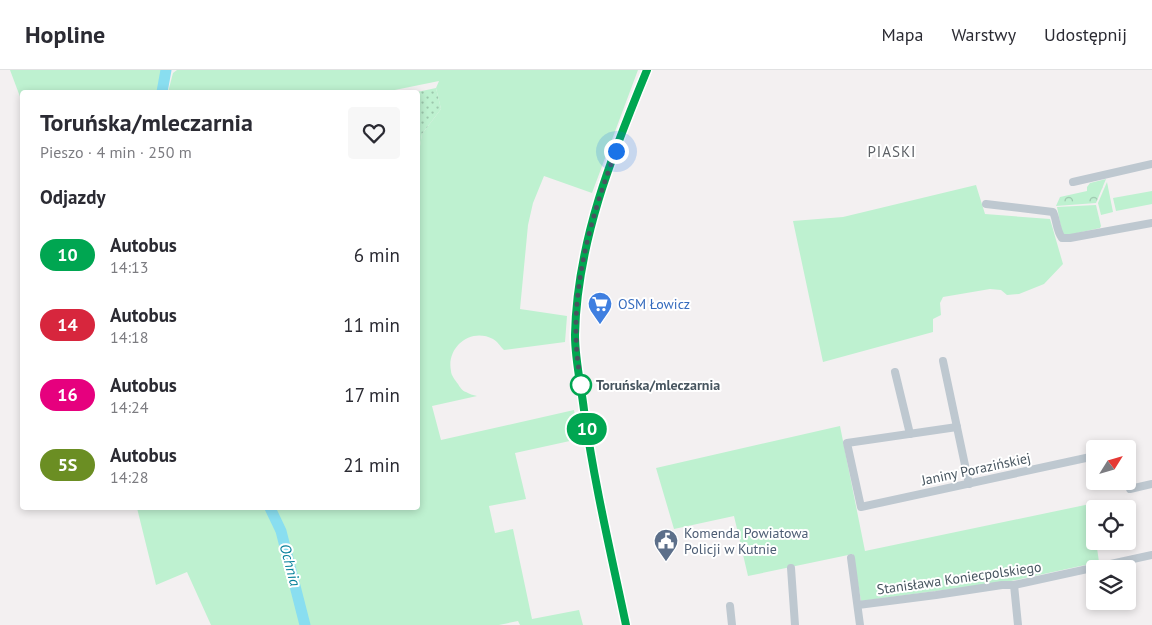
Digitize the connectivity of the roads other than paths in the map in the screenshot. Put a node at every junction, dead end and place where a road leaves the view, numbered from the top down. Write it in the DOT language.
graph roads {
  1 [pos="647,70"];
  2 [pos="1152,164"];
  3 [pos="1074,182"];
  4 [pos="986,204"];
  5 [pos="1152,223"];
  6 [pos="943,361"];
  7 [pos="896,372"];
  8 [pos="957,427"];
  9 [pos="910,434"];
  10 [pos="1086,458"];
  11 [pos="969,484"];
  12 [pos="1152,484"];
  13 [pos="1136,488"];
  14 [pos="1152,555"];
  15 [pos="851,558"];
  16 [pos="791,568"];
  17 [pos="1014,585"];
  18 [pos="858,605"];
  19 [pos="730,606"];
  20 [pos="626,625"];
  21 [pos="732,625"];
  22 [pos="795,625"];
  23 [pos="860,625"];
  24 [pos="1018,625"];
  1 -- 20 [label="street"];
  2 -- 3 [label="street"];
  4 -- 5 [label="street"];
  6 -- 8 [label="street"];
  7 -- 9 [label="street"];
  8 -- 9 [label="street"];
  8 -- 11 [label="street"];
  9 -- 11 [label="street, Janiny Porazińskiej"];
  10 -- 11 [label="street, Janiny Porazińskiej"];
  12 -- 13 [label="street"];
  14 -- 17 [label="street, Stanisława Koniecpolskiego"];
  15 -- 18 [label="street"];
  16 -- 22 [label="street"];
  17 -- 18 [label="street, Stanisława Koniecpolskiego"];
  17 -- 24 [label="street"];
  18 -- 23 [label="street"];
  19 -- 21 [label="street"];
}
